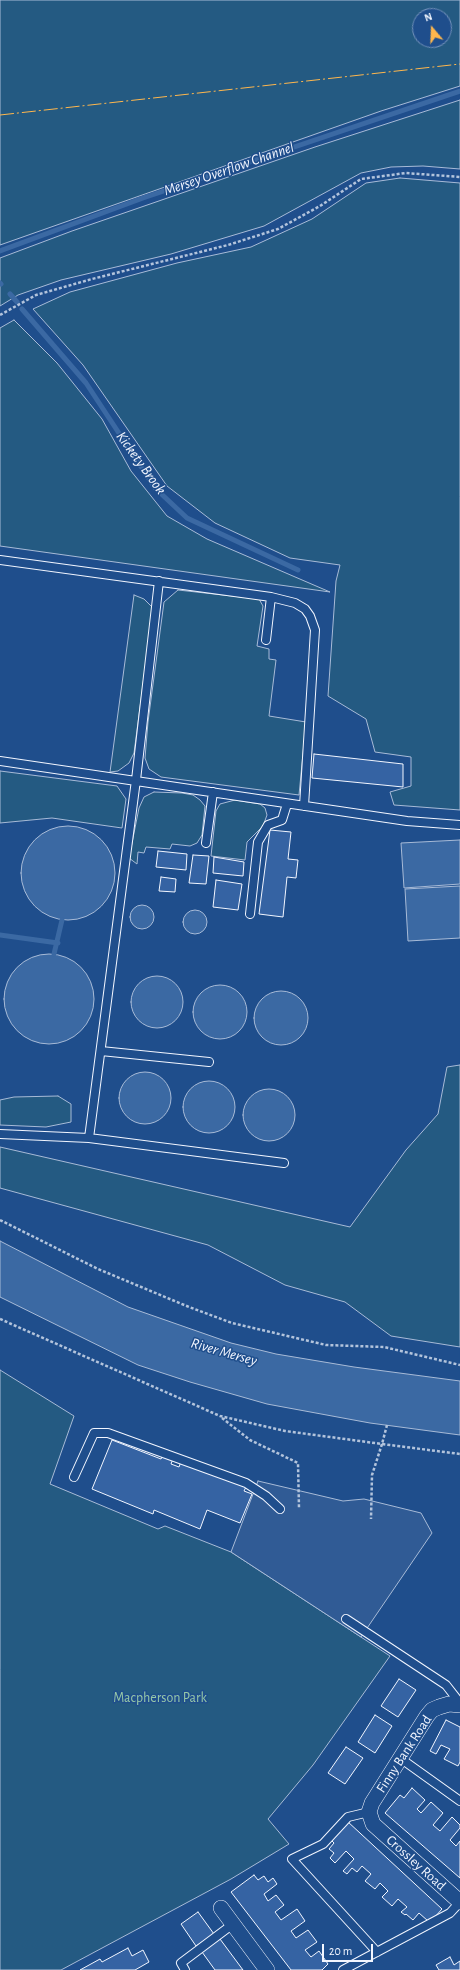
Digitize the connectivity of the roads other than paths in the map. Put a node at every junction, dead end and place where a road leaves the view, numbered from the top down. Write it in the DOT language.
graph roads {
  1 [pos="0,560"];
  2 [pos="159,581"];
  3 [pos="271,597"];
  4 [pos="266,640"];
  5 [pos="0,761"];
  6 [pos="136,780"];
  7 [pos="212,792"];
  8 [pos="287,804"];
  9 [pos="304,806"];
  10 [pos="460,826"];
  11 [pos="206,843"];
  12 [pos="250,914"];
  13 [pos="101,1051"];
  14 [pos="209,1062"];
  15 [pos="0,1134"];
  16 [pos="89,1138"];
  17 [pos="284,1163"];
  18 [pos="74,1477"];
  19 [pos="280,1509"];
  20 [pos="346,1619"];
  21 [pos="460,1704"];
  22 [pos="400,1758"];
  23 [pos="460,1801"];
  24 [pos="370,1818"];
  25 [pos="460,1902"];
  26 [pos="222,1908"];
  27 [pos="233,1924"];
  28 [pos="376,1952"];
  29 [pos="185,1970"];
  30 [pos="267,1970"];
  31 [pos="343,1970"];
  1 -- 2 [label="lane"];
  2 -- 3 [label="lane"];
  2 -- 6 [label="lane"];
  3 -- 4 [label="lane"];
  3 -- 9 [label="lane"];
  5 -- 6 [label="lane"];
  6 -- 7 [label="lane"];
  6 -- 13 [label="lane"];
  7 -- 8 [label="lane"];
  7 -- 11 [label="lane"];
  8 -- 9 [label="lane"];
  8 -- 12 [label="lane"];
  9 -- 10 [label="lane"];
  13 -- 14 [label="lane"];
  13 -- 16 [label="lane"];
  15 -- 16 [label="lane"];
  16 -- 17 [label="lane"];
  18 -- 19 [label="lane"];
  20 -- 21 [label="lane"];
  21 -- 22 [label="street, Finny Bank Road"];
  22 -- 23 [label="lane"];
  22 -- 24 [label="street, Finny Bank Road"];
  24 -- 25 [label="street, Crossley Road"];
  24 -- 28 [label="lane"];
  25 -- 28 [label="lane"];
  26 -- 27 [label="street"];
  27 -- 29 [label="lane"];
  27 -- 30 [label="street"];
  28 -- 31 [label="lane"];
}
